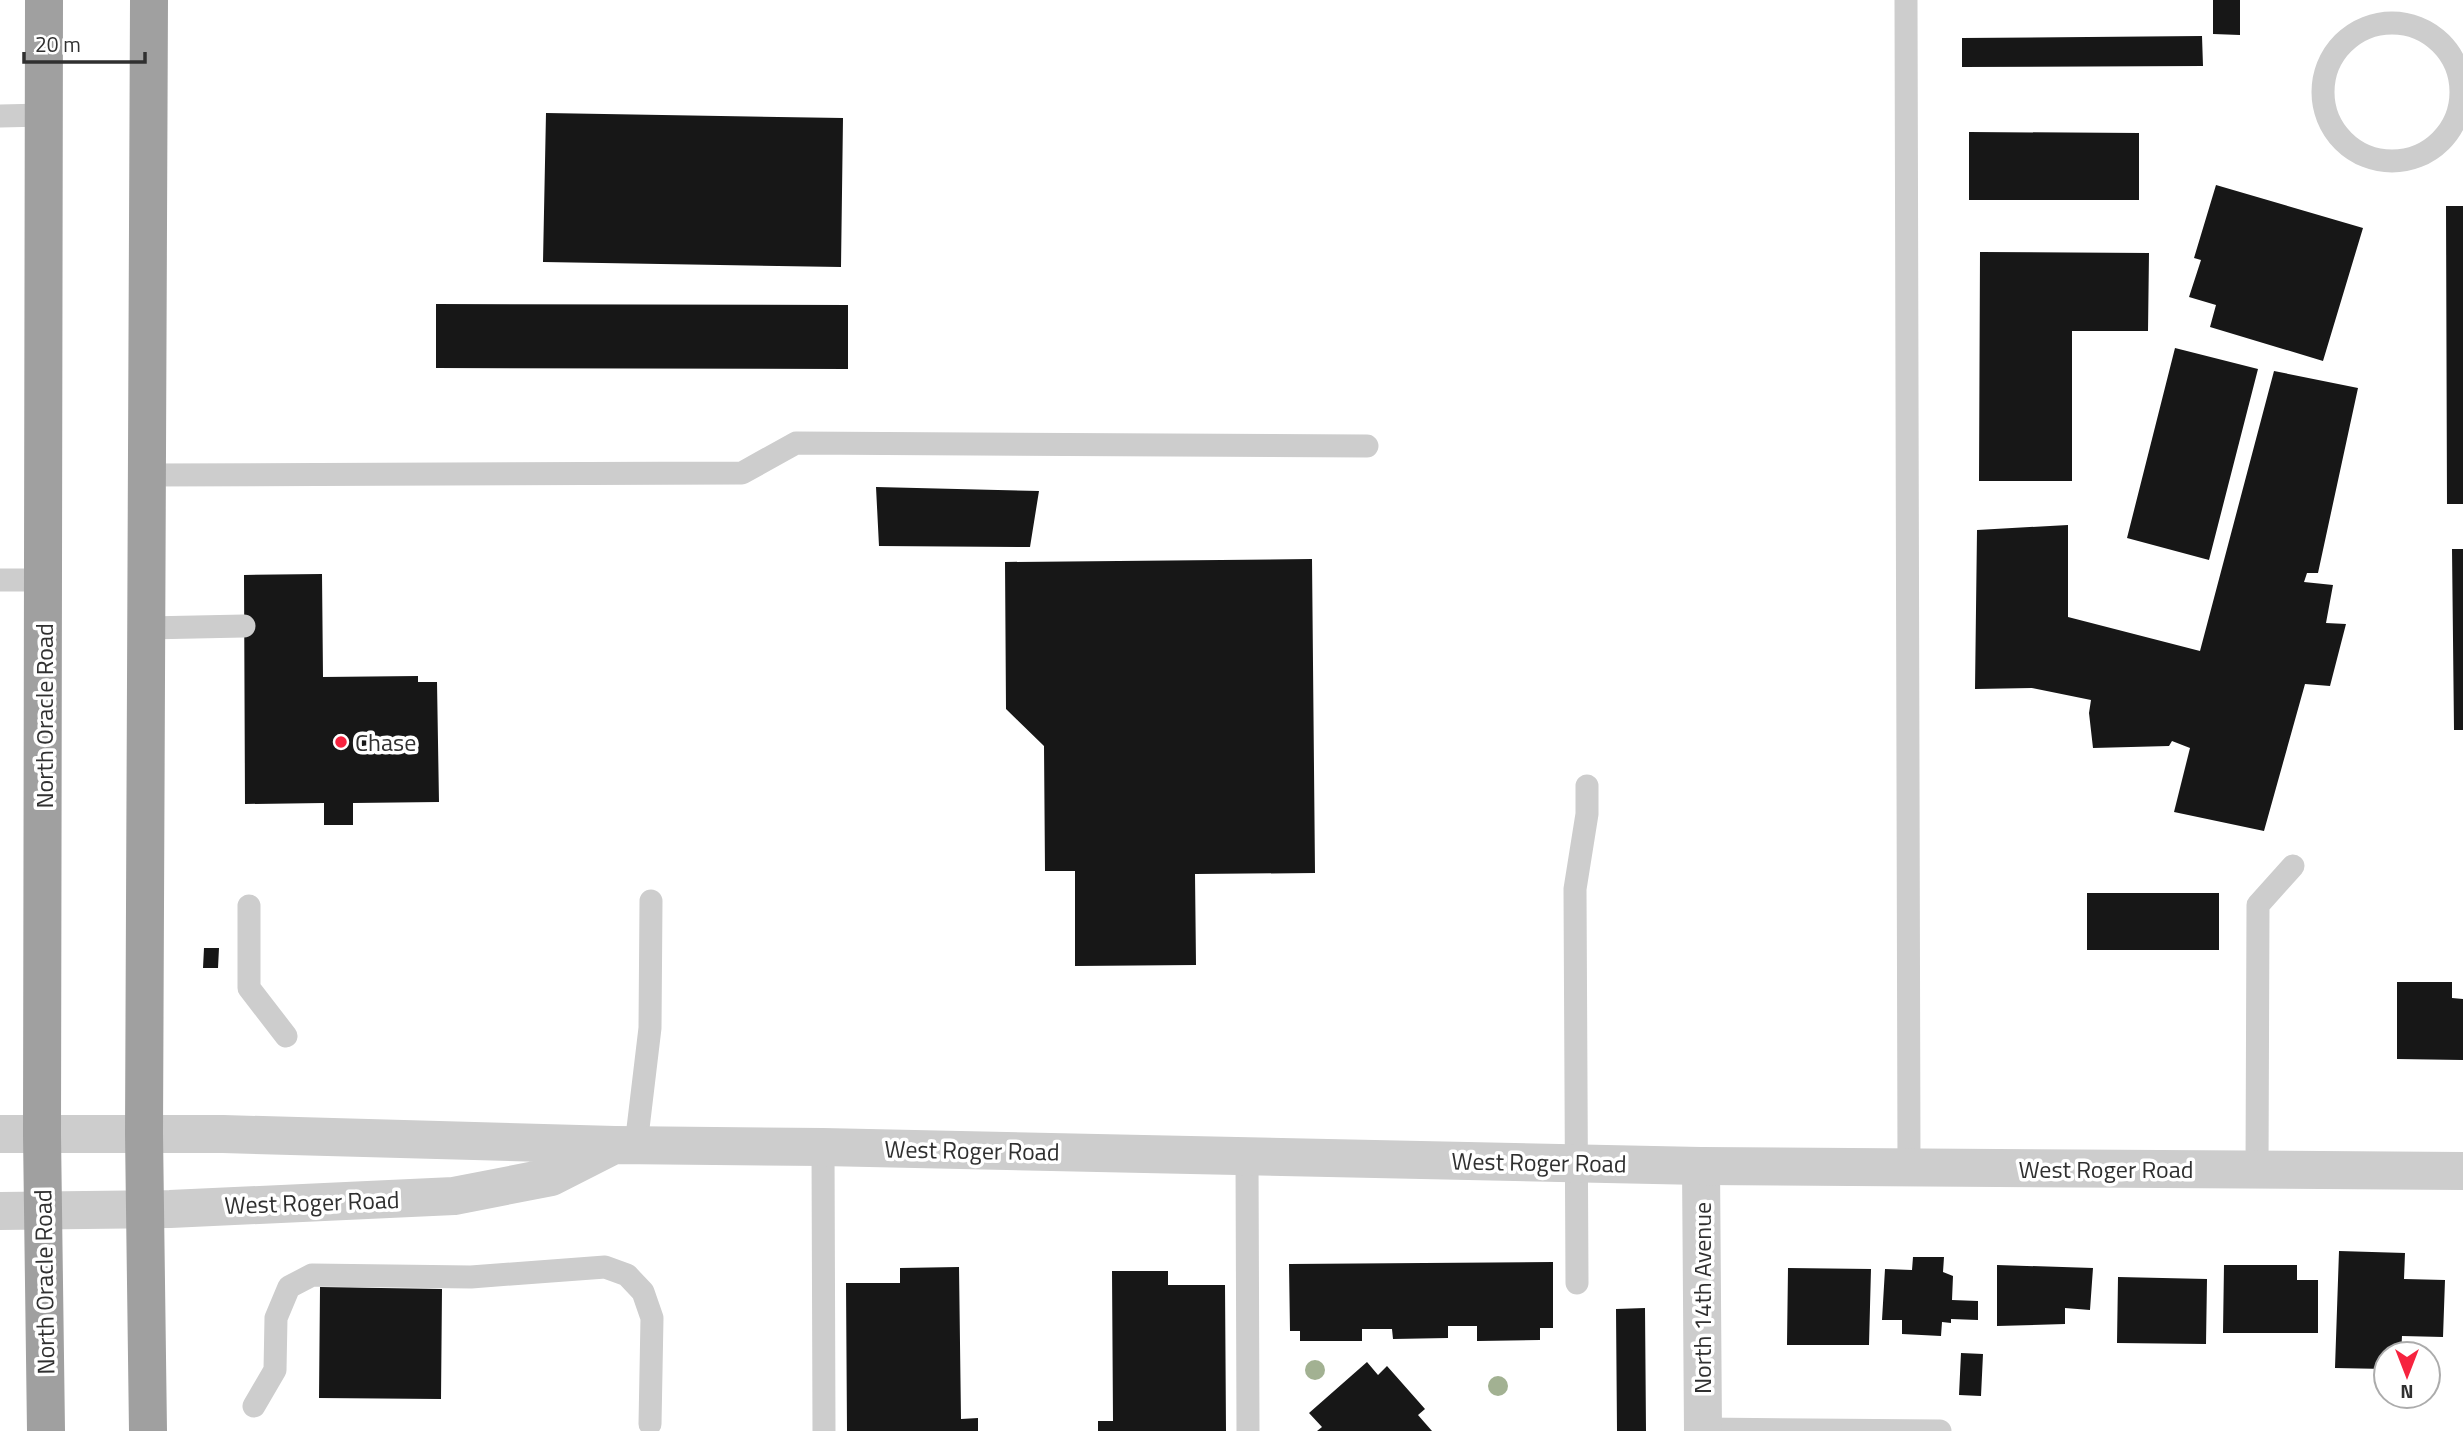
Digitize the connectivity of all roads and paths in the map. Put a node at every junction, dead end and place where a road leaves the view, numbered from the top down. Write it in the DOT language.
graph roads {
  1 [pos="44,0"];
  2 [pos="149,0"];
  3 [pos="1906,0"];
  4 [pos="2462,91"];
  5 [pos="44,115"];
  6 [pos="0,116"];
  7 [pos="1367,446"];
  8 [pos="146,475"];
  9 [pos="0,580"];
  10 [pos="44,580"];
  11 [pos="244,626"];
  12 [pos="146,628"];
  13 [pos="1587,786"];
  14 [pos="2293,866"];
  15 [pos="651,901"];
  16 [pos="249,906"];
  17 [pos="286,1036"];
  18 [pos="0,1134"];
  19 [pos="144,1134"];
  20 [pos="42,1135"];
  21 [pos="626,1145"];
  22 [pos="823,1147"];
  23 [pos="1247,1156"];
  24 [pos="1577,1163"];
  25 [pos="1701,1166"];
  26 [pos="1909,1167"];
  27 [pos="2257,1170"];
  28 [pos="2463,1171"];
  29 [pos="146,1209"];
  30 [pos="43,1210"];
  31 [pos="0,1211"];
  32 [pos="1577,1283"];
  33 [pos="254,1406"];
  34 [pos="650,1424"];
  35 [pos="1703,1430"];
  36 [pos="46,1431"];
  37 [pos="148,1431"];
  38 [pos="824,1431"];
  39 [pos="1248,1431"];
  40 [pos="1940,1431"];
  1 -- 5 [label="highway, North Oracle Road"];
  2 -- 8 [label="highway"];
  3 -- 26 [label="lane"];
  4 -- 4 [label="lane"];
  5 -- 6 [label="lane"];
  5 -- 10 [label="highway, North Oracle Road"];
  7 -- 8 [label="lane"];
  8 -- 12 [label="highway"];
  9 -- 10 [label="lane"];
  10 -- 20 [label="highway, North Oracle Road"];
  11 -- 12 [label="lane"];
  12 -- 19 [label="highway"];
  13 -- 24 [label="lane"];
  14 -- 27 [label="lane"];
  15 -- 21 [label="lane"];
  16 -- 17 [label="lane"];
  18 -- 20 [label="street, West Roger Road"];
  19 -- 20 [label="street, West Roger Road"];
  19 -- 21 [label="street, West Roger Road"];
  19 -- 29 [label="highway"];
  20 -- 30 [label="highway, North Oracle Road"];
  21 -- 22 [label="street, West Roger Road"];
  21 -- 29 [label="street, West Roger Road"];
  22 -- 23 [label="street, West Roger Road"];
  22 -- 38 [label="lane"];
  23 -- 24 [label="street, West Roger Road"];
  23 -- 39 [label="lane"];
  24 -- 25 [label="street, West Roger Road"];
  24 -- 32 [label="lane"];
  25 -- 26 [label="street, West Roger Road"];
  25 -- 35 [label="street, North 14th Avenue"];
  26 -- 27 [label="street, West Roger Road"];
  27 -- 28 [label="street, West Roger Road"];
  29 -- 30 [label="street, West Roger Road"];
  29 -- 37 [label="highway"];
  30 -- 31 [label="street, West Roger Road"];
  30 -- 36 [label="highway, North Oracle Road"];
  33 -- 34 [label="lane"];
  35 -- 40 [label="lane"];
}
